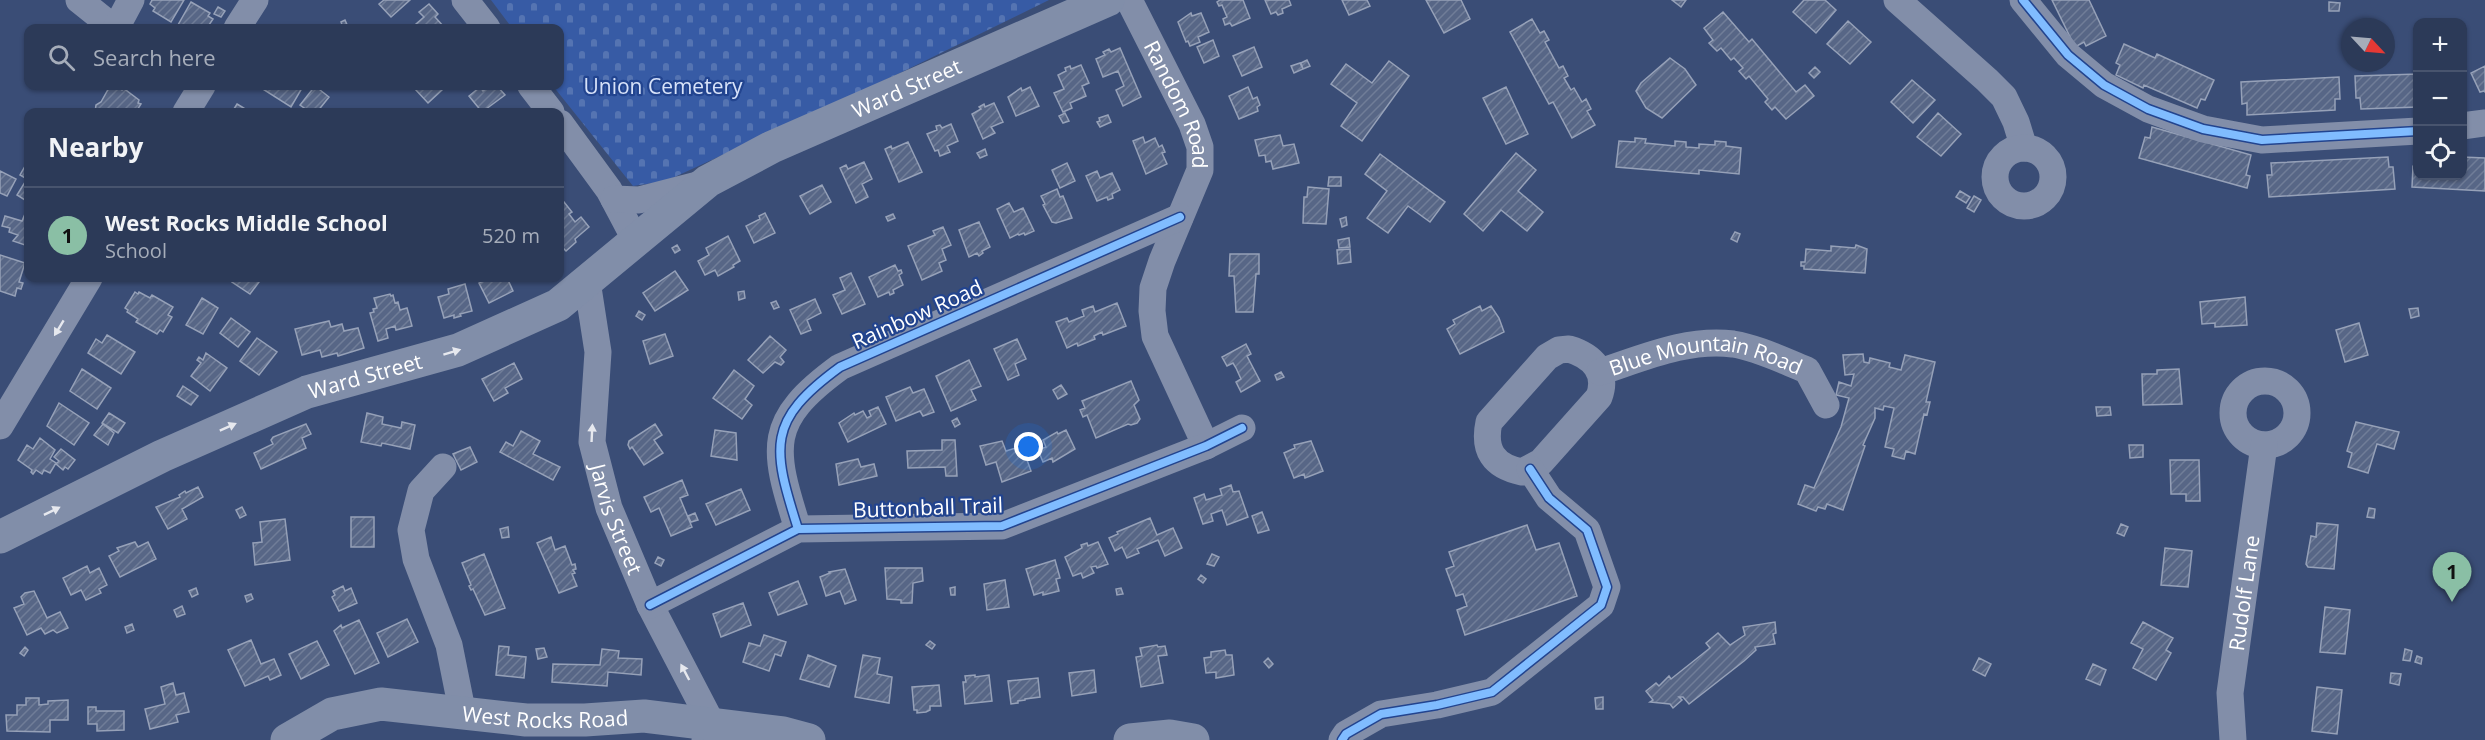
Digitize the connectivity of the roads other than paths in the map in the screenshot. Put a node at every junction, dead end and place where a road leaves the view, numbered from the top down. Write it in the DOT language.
graph roads {
  1 [pos="78,0"];
  2 [pos="131,0"];
  3 [pos="255,0"];
  4 [pos="465,0"];
  5 [pos="1108,0"];
  6 [pos="1130,0"];
  7 [pos="1897,0"];
  8 [pos="2022,0"];
  9 [pos="110,24"];
  10 [pos="117,24"];
  11 [pos="240,24"];
  12 [pos="484,24"];
  13 [pos="197,90"];
  14 [pos="534,90"];
  15 [pos="188,108"];
  16 [pos="548,108"];
  17 [pos="2485,123"];
  18 [pos="2467,125"];
  19 [pos="564,129"];
  20 [pos="2413,131"];
  21 [pos="2024,148"];
  22 [pos="708,181"];
  23 [pos="614,198"];
  24 [pos="1180,217"];
  25 [pos="636,241"];
  26 [pos="587,281"];
  27 [pos="87,282"];
  28 [pos="1600,372"];
  29 [pos="1826,405"];
  30 [pos="0,426"];
  31 [pos="1242,428"];
  32 [pos="2264,445"];
  33 [pos="1206,446"];
  34 [pos="443,467"];
  35 [pos="1530,469"];
  36 [pos="798,529"];
  37 [pos="0,537"];
  38 [pos="650,605"];
  39 [pos="463,715"];
  40 [pos="708,732"];
  41 [pos="287,740"];
  42 [pos="809,740"];
  43 [pos="1130,740"];
  44 [pos="1193,740"];
  45 [pos="1342,740"];
  46 [pos="2234,740"];
  1 -- 9 [label="street"];
  2 -- 10 [label="street"];
  3 -- 11 [label="street"];
  4 -- 12 [label="street"];
  5 -- 22 [label="main road, Ward Street"];
  6 -- 24 [label="street, Random Road"];
  7 -- 21 [label="street"];
  8 -- 20 [label="street"];
  13 -- 15 [label="street"];
  14 -- 16 [label="street"];
  17 -- 18 [label="street"];
  19 -- 23 [label="street"];
  22 -- 23 [label="street, Ward Street"];
  22 -- 25 [label="main road, Ward Street"];
  23 -- 25 [label="street"];
  24 -- 33 [label="street, Random Road"];
  24 -- 36 [label="street, Rainbow Road"];
  25 -- 26 [label="main road, Ward Street"];
  37 -- 26 [label="main road, Ward Street, one-way"];
  38 -- 26 [label="street, Jarvis Street, one-way"];
  27 -- 30 [label="street, one-way"];
  28 -- 29 [label="street, Blue Mountain Road"];
  28 -- 35 [label="street, Blue Mountain Road"];
  28 -- 35 [label="street, Blue Mountain Road"];
  31 -- 33 [label="street, Buttonball Trail"];
  32 -- 46 [label="street, Rudolf Lane"];
  33 -- 36 [label="street, Buttonball Trail"];
  34 -- 39 [label="street"];
  35 -- 45 [label="street"];
  36 -- 38 [label="street, Buttonball Trail"];
  40 -- 38 [label="street, Jarvis Street, one-way"];
  39 -- 40 [label="main road, West Rocks Road"];
  39 -- 41 [label="main road, West Rocks Road"];
  40 -- 42 [label="main road, West Rocks Road"];
  43 -- 44 [label="main road"];
}
